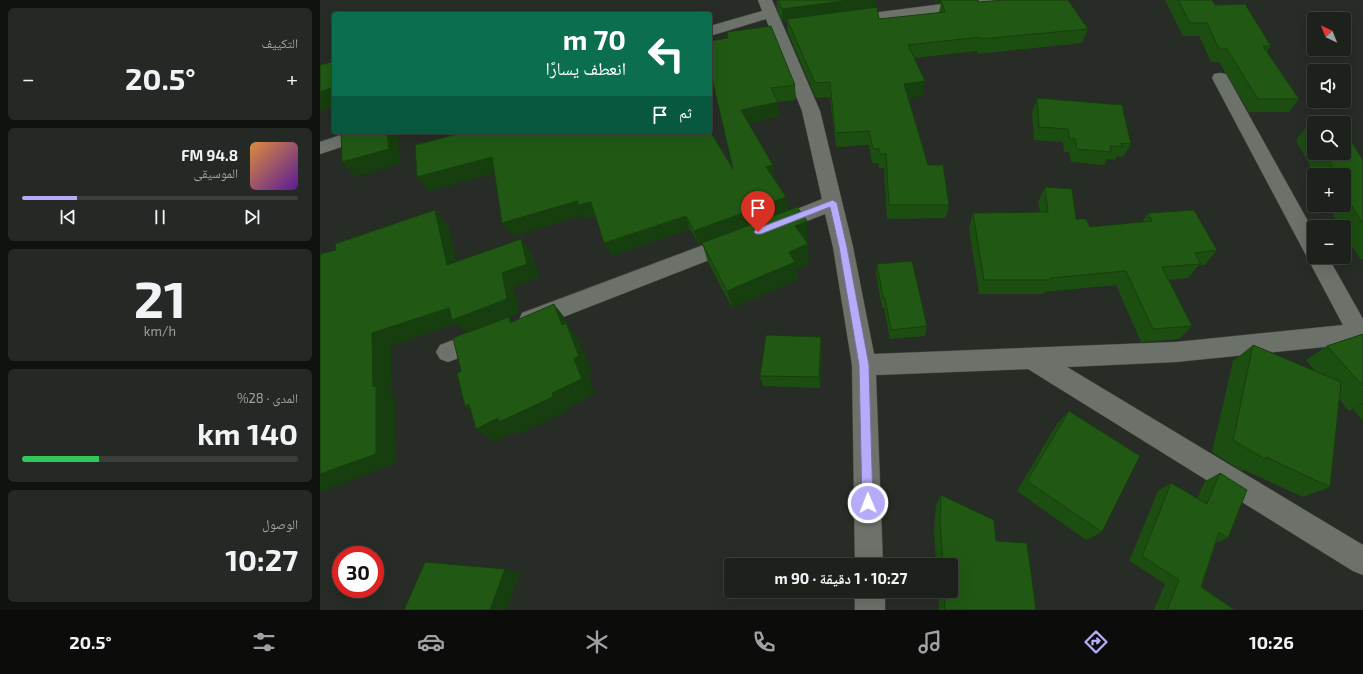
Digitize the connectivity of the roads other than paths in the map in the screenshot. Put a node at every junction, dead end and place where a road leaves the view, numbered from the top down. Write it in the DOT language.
graph roads {
  1 [pos="1007,0"];
  2 [pos="776,17"];
  3 [pos="838,21"];
  4 [pos="712,31"];
  5 [pos="1220,78"];
  6 [pos="363,134"];
  7 [pos="320,148"];
  8 [pos="833,203"];
  9 [pos="1307,238"];
  10 [pos="1321,264"];
  11 [pos="1361,333"];
  12 [pos="448,352"];
  13 [pos="1033,359"];
  14 [pos="864,365"];
  15 [pos="869,558"];
  16 [pos="1363,561"];
  17 [pos="870,598"];
  18 [pos="870,610"];
  1 -- 3 [label="street"];
  2 -- 4 [label="street"];
  2 -- 8 [label="street"];
  5 -- 9 [label="street"];
  6 -- 7 [label="street"];
  8 -- 12 [label="street"];
  8 -- 14 [label="street"];
  10 -- 11 [label="street"];
  11 -- 13 [label="street"];
  13 -- 14 [label="street"];
  13 -- 16 [label="street"];
  14 -- 15 [label="street"];
  17 -- 18 [label="street"];
}
